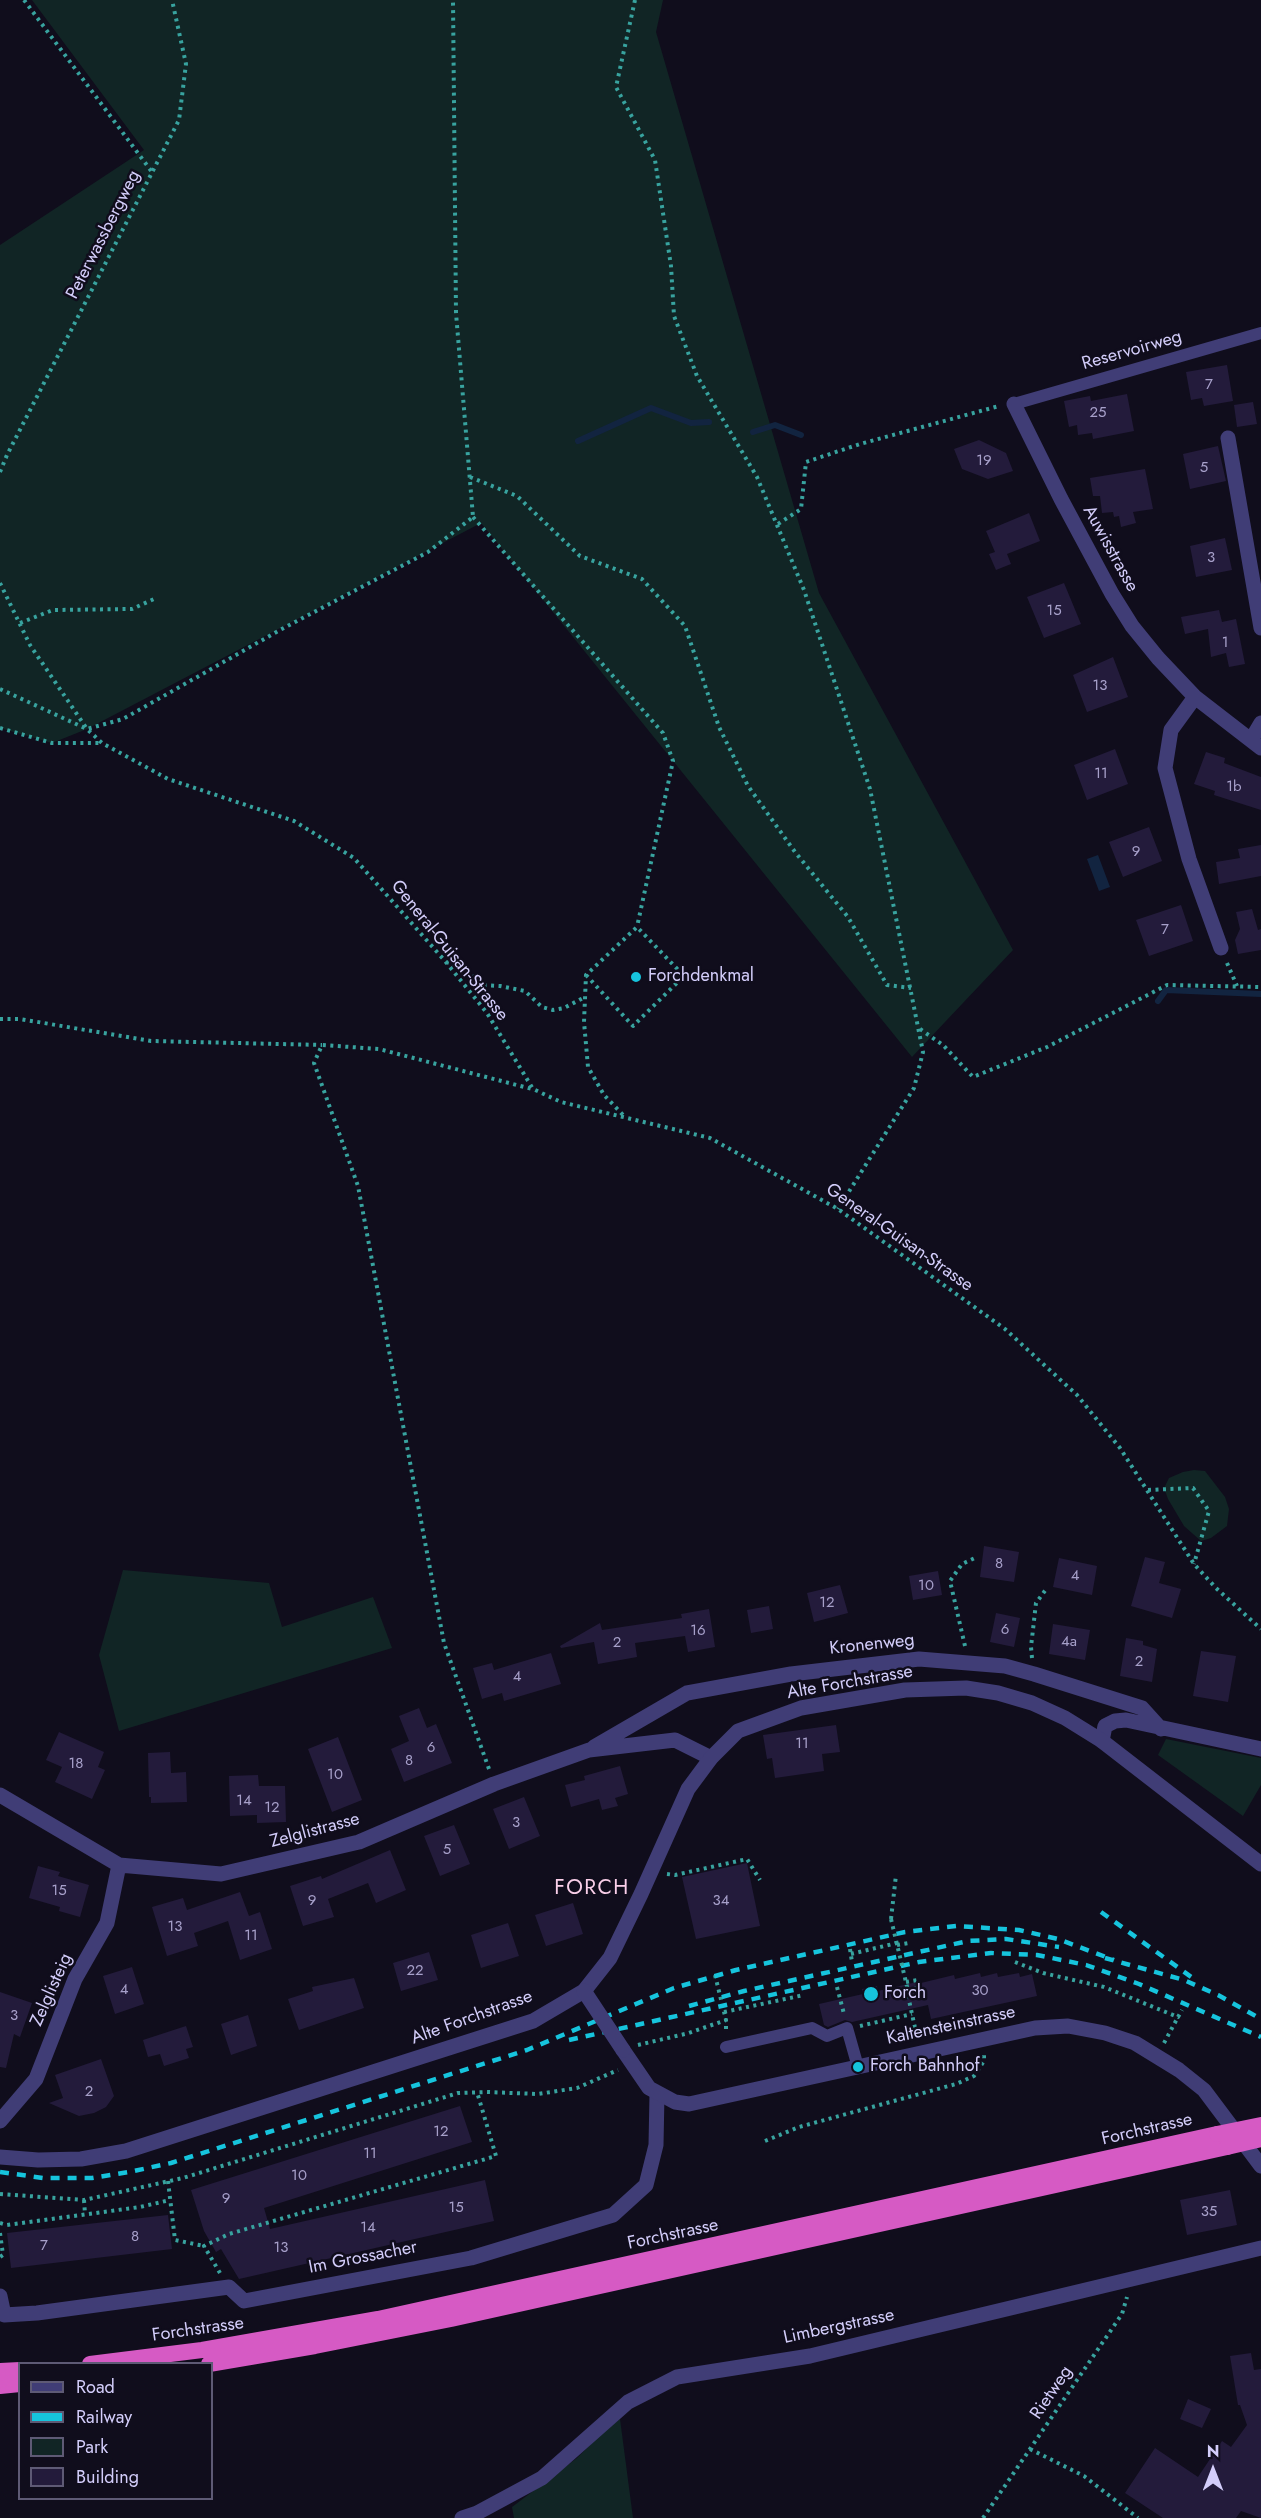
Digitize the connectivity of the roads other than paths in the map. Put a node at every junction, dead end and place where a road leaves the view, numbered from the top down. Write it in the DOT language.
graph roads {
  1 [pos="1261,333"];
  2 [pos="1014,404"];
  3 [pos="1227,438"];
  4 [pos="1261,628"];
  5 [pos="1195,697"];
  6 [pos="1261,723"];
  7 [pos="1256,744"];
  8 [pos="1221,948"];
  9 [pos="1161,1729"];
  10 [pos="1102,1742"];
  11 [pos="1261,1749"];
  12 [pos="589,1750"];
  13 [pos="711,1758"];
  14 [pos="0,1795"];
  15 [pos="1261,1864"];
  16 [pos="119,1865"];
  17 [pos="584,1991"];
  18 [pos="726,2047"];
  19 [pos="858,2067"];
  20 [pos="657,2094"];
  21 [pos="0,2121"];
  22 [pos="1261,2125"];
  23 [pos="1261,2139"];
  24 [pos="1222,2141"];
  25 [pos="0,2157"];
  26 [pos="1261,2166"];
  27 [pos="1261,2248"];
  28 [pos="0,2296"];
  29 [pos="106,2362"];
  30 [pos="213,2363"];
  31 [pos="18,2370"];
  32 [pos="0,2371"];
  33 [pos="18,2384"];
  34 [pos="0,2385"];
  35 [pos="462,2518"];
  1 -- 2 [label="lane, Reservoirweg"];
  2 -- 5 [label="street, Auwisstrasse"];
  3 -- 4 [label="street"];
  5 -- 7 [label="street, Auwisstrasse"];
  5 -- 8 [label="street"];
  6 -- 7 [label="street"];
  9 -- 10 [label="street"];
  9 -- 11 [label="street"];
  9 -- 12 [label="street, Kronenweg"];
  10 -- 13 [label="street, Alte Forchstrasse"];
  10 -- 15 [label="street, Alte Forchstrasse"];
  12 -- 13 [label="street, Zelglistrasse"];
  12 -- 16 [label="street, Zelglistrasse"];
  13 -- 17 [label="street, Alte Forchstrasse"];
  14 -- 16 [label="street, Zelglistrasse"];
  16 -- 21 [label="street, Zelglisteig"];
  17 -- 20 [label="street, bridge"];
  17 -- 25 [label="street, Alte Forchstrasse"];
  18 -- 19 [label="lane"];
  19 -- 20 [label="street, Kaltensteinstrasse"];
  19 -- 26 [label="street, Kaltensteinstrasse"];
  20 -- 28 [label="street, Im Grossacher"];
  22 -- 24 [label="highway, Forchstrasse, bridge"];
  23 -- 24 [label="highway, Forchstrasse, bridge"];
  24 -- 29 [label="highway, Forchstrasse"];
  24 -- 30 [label="highway, Forchstrasse"];
  27 -- 35 [label="street, Limbergstrasse"];
  31 -- 32 [label="highway"];
  33 -- 34 [label="highway"];
}
